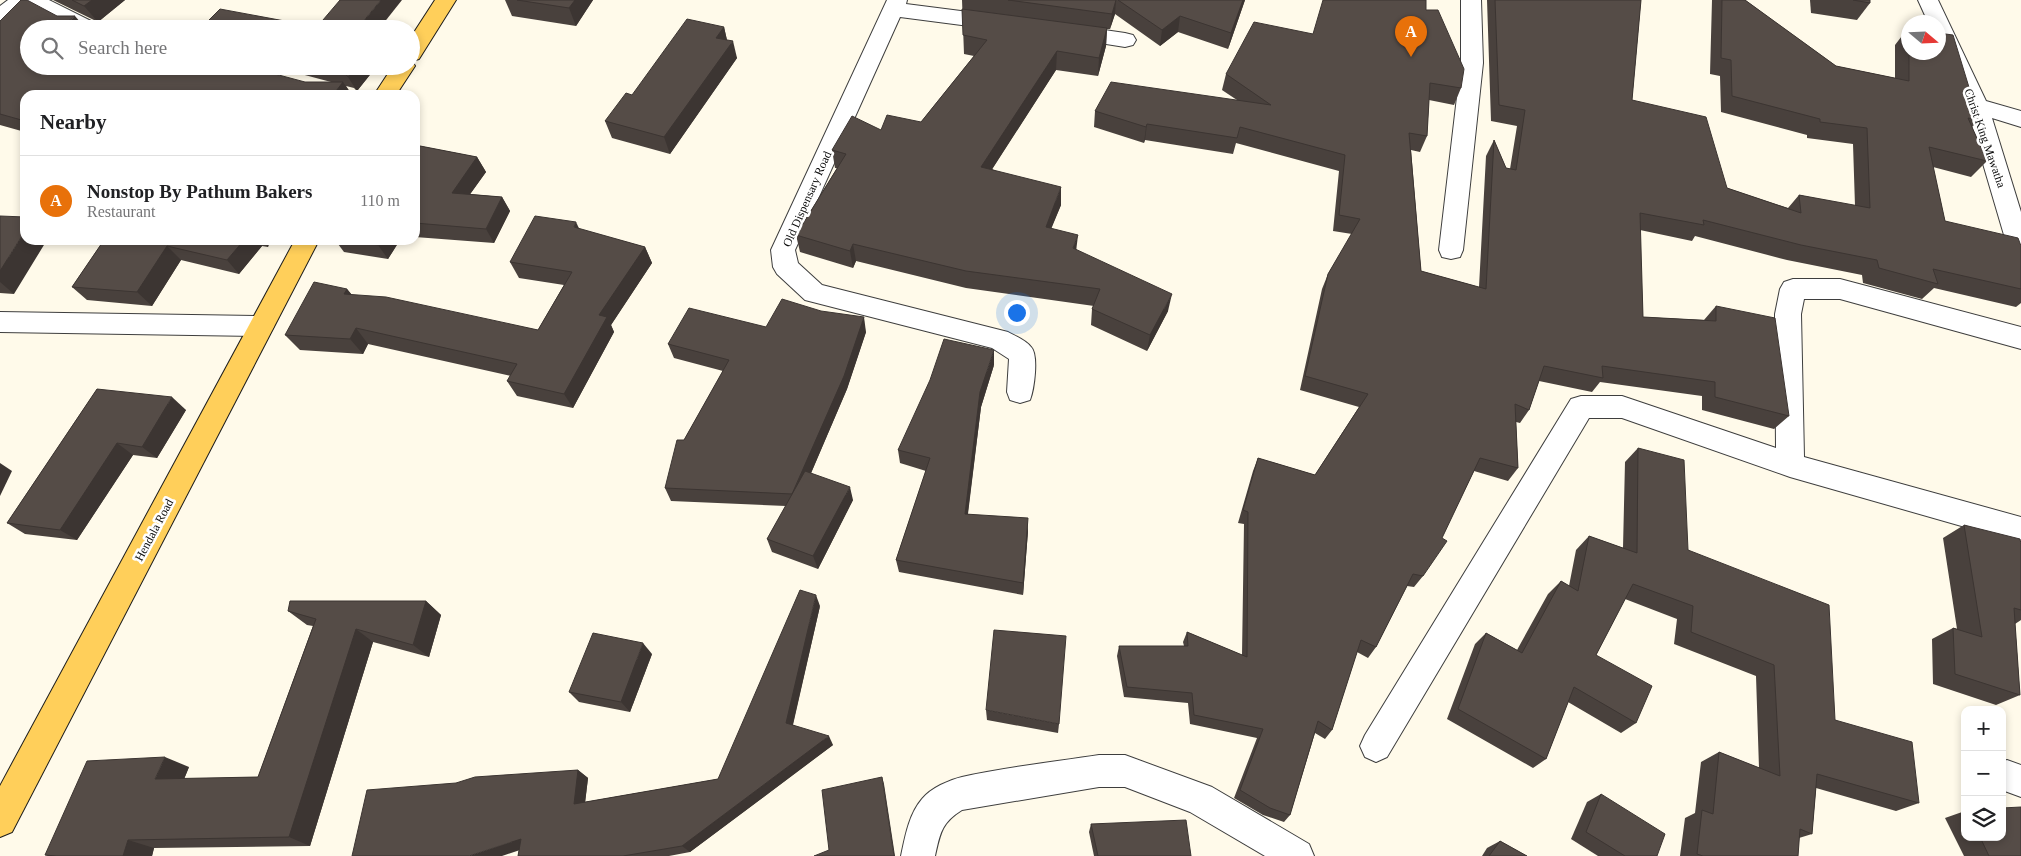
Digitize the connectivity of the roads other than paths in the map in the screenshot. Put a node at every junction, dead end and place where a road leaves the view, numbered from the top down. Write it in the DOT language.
graph roads {
  1 [pos="21,0"];
  2 [pos="32,0"];
  3 [pos="446,0"];
  4 [pos="1471,0"];
  5 [pos="1928,0"];
  6 [pos="895,5"];
  7 [pos="0,17"];
  8 [pos="71,20"];
  9 [pos="1019,26"];
  10 [pos="1048,30"];
  11 [pos="420,40"];
  12 [pos="1125,40"];
  13 [pos="398,75"];
  14 [pos="388,90"];
  15 [pos="1977,106"];
  16 [pos="2021,119"];
  17 [pos="304,245"];
  18 [pos="1451,250"];
  19 [pos="2021,252"];
  20 [pos="0,322"];
  21 [pos="262,326"];
  22 [pos="2021,338"];
  23 [pos="1020,392"];
  24 [pos="1790,465"];
  25 [pos="2021,530"];
  26 [pos="1376,746"];
  27 [pos="0,820"];
  28 [pos="918,856"];
  29 [pos="1297,856"];
  1 -- 7 [label="street"];
  2 -- 8 [label="street"];
  3 -- 11 [label="main road"];
  4 -- 18 [label="street"];
  5 -- 15 [label="street, Christ King Mawatha"];
  6 -- 9 [label="street"];
  6 -- 23 [label="street, Old Dispensary Road"];
  10 -- 12 [label="street"];
  13 -- 14 [label="main road"];
  15 -- 16 [label="street"];
  15 -- 19 [label="street, Christ King Mawatha"];
  17 -- 21 [label="main road, Hendala Road"];
  20 -- 21 [label="street"];
  21 -- 27 [label="main road, Hendala Road"];
  22 -- 24 [label="street"];
  24 -- 25 [label="street"];
  24 -- 26 [label="street"];
  28 -- 29 [label="street"];
}
